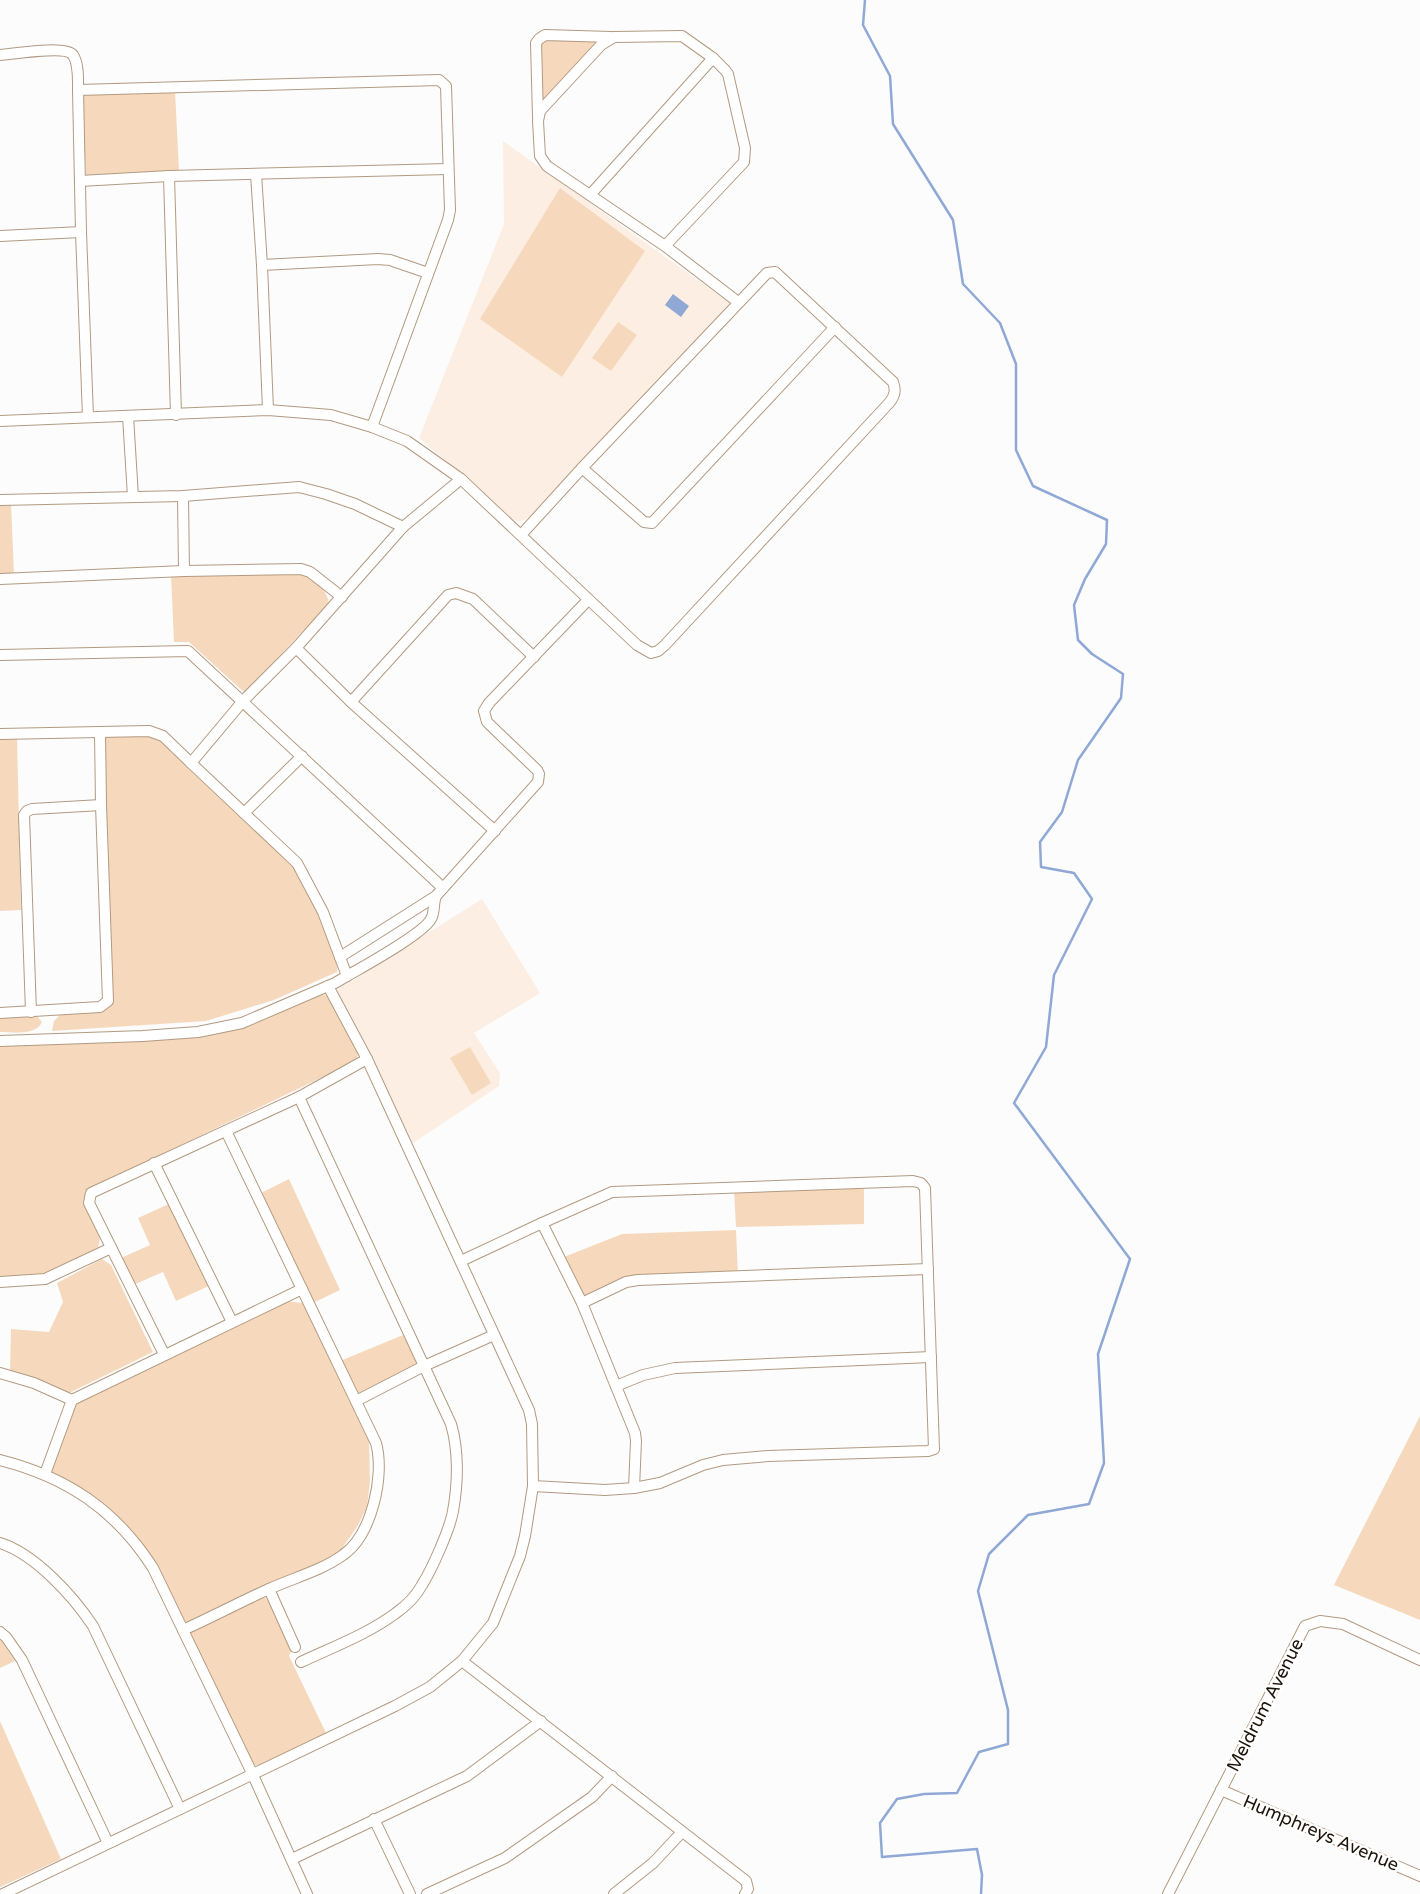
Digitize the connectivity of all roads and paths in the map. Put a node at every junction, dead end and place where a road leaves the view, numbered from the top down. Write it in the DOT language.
graph roads {
  1 [pos="614,37"];
  2 [pos="0,55"];
  3 [pos="713,58"];
  4 [pos="78,90"];
  5 [pos="538,121"];
  6 [pos="448,169"];
  7 [pos="256,174"];
  8 [pos="169,176"];
  9 [pos="80,182"];
  10 [pos="590,195"];
  11 [pos="80,232"];
  12 [pos="0,236"];
  13 [pos="664,246"];
  14 [pos="262,266"];
  15 [pos="428,273"];
  16 [pos="738,302"];
  17 [pos="835,328"];
  18 [pos="268,410"];
  19 [pos="176,415"];
  20 [pos="128,416"];
  21 [pos="0,417"];
  22 [pos="88,417"];
  23 [pos="0,421"];
  24 [pos="372,428"];
  25 [pos="582,468"];
  26 [pos="461,479"];
  27 [pos="183,496"];
  28 [pos="133,497"];
  29 [pos="0,500"];
  30 [pos="404,527"];
  31 [pos="521,535"];
  32 [pos="184,571"];
  33 [pos="0,578"];
  34 [pos="342,597"];
  35 [pos="588,600"];
  36 [pos="296,648"];
  37 [pos="0,655"];
  38 [pos="534,657"];
  39 [pos="243,701"];
  40 [pos="351,702"];
  41 [pos="100,732"];
  42 [pos="0,734"];
  43 [pos="302,756"];
  44 [pos="191,763"];
  45 [pos="101,805"];
  46 [pos="244,813"];
  47 [pos="495,830"];
  48 [pos="443,888"];
  49 [pos="436,896"];
  50 [pos="340,957"];
  51 [pos="347,976"];
  52 [pos="328,986"];
  53 [pos="31,1012"];
  54 [pos="0,1013"];
  55 [pos="0,1041"];
  56 [pos="367,1059"];
  57 [pos="299,1098"];
  58 [pos="226,1131"];
  59 [pos="154,1163"];
  60 [pos="542,1224"];
  61 [pos="110,1248"];
  62 [pos="461,1261"];
  63 [pos="928,1269"];
  64 [pos="0,1282"];
  65 [pos="302,1288"];
  66 [pos="582,1303"];
  67 [pos="232,1322"];
  68 [pos="494,1335"];
  69 [pos="164,1354"];
  70 [pos="931,1357"];
  71 [pos="424,1366"];
  72 [pos="0,1373"];
  73 [pos="616,1386"];
  74 [pos="72,1400"];
  75 [pos="356,1401"];
  76 [pos="0,1460"];
  77 [pos="45,1474"];
  78 [pos="533,1486"];
  79 [pos="634,1488"];
  80 [pos="0,1543"];
  81 [pos="269,1589"];
  82 [pos="183,1630"];
  83 [pos="0,1632"];
  84 [pos="295,1647"];
  85 [pos="1420,1660"];
  86 [pos="462,1661"];
  87 [pos="301,1662"];
  88 [pos="541,1721"];
  89 [pos="252,1774"];
  90 [pos="612,1776"];
  91 [pos="1221,1790"];
  92 [pos="180,1809"];
  93 [pos="374,1819"];
  94 [pos="682,1832"];
  95 [pos="108,1843"];
  96 [pos="292,1859"];
  97 [pos="1420,1876"];
  98 [pos="3,1894"];
  99 [pos="308,1894"];
  100 [pos="410,1894"];
  101 [pos="427,1894"];
  102 [pos="614,1894"];
  103 [pos="745,1894"];
  104 [pos="1168,1894"];
  1 -- 3 [label="street"];
  1 -- 5 [label="street"];
  1 -- 5 [label="street"];
  2 -- 4 [label="street"];
  3 -- 10 [label="street"];
  3 -- 13 [label="street"];
  4 -- 6 [label="street"];
  4 -- 9 [label="street"];
  5 -- 10 [label="street"];
  6 -- 7 [label="street"];
  6 -- 15 [label="street"];
  7 -- 8 [label="street"];
  7 -- 14 [label="street"];
  8 -- 9 [label="street"];
  8 -- 19 [label="street"];
  9 -- 11 [label="street"];
  10 -- 13 [label="street"];
  11 -- 12 [label="street"];
  11 -- 22 [label="street"];
  13 -- 16 [label="street"];
  14 -- 15 [label="street"];
  14 -- 18 [label="street"];
  15 -- 24 [label="street"];
  16 -- 17 [label="street"];
  16 -- 25 [label="street"];
  17 -- 25 [label="street"];
  17 -- 35 [label="street"];
  18 -- 19 [label="street"];
  18 -- 24 [label="street"];
  19 -- 20 [label="street"];
  20 -- 22 [label="street"];
  20 -- 28 [label="street"];
  21 -- 23 [label="street"];
  22 -- 23 [label="street"];
  24 -- 26 [label="street"];
  25 -- 31 [label="street"];
  26 -- 30 [label="street"];
  26 -- 31 [label="street"];
  27 -- 28 [label="street"];
  27 -- 30 [label="street"];
  27 -- 32 [label="street"];
  28 -- 29 [label="street"];
  30 -- 34 [label="street"];
  31 -- 35 [label="street"];
  32 -- 33 [label="street"];
  32 -- 34 [label="street"];
  34 -- 36 [label="street"];
  35 -- 38 [label="street"];
  36 -- 39 [label="street"];
  36 -- 40 [label="street"];
  37 -- 39 [label="street"];
  38 -- 40 [label="street"];
  38 -- 47 [label="street"];
  39 -- 43 [label="street"];
  39 -- 44 [label="street"];
  40 -- 47 [label="street"];
  41 -- 42 [label="street"];
  41 -- 44 [label="street"];
  41 -- 45 [label="street"];
  43 -- 46 [label="street"];
  43 -- 48 [label="street"];
  44 -- 46 [label="street"];
  45 -- 53 [label="street"];
  45 -- 53 [label="street"];
  46 -- 50 [label="street"];
  47 -- 48 [label="street"];
  48 -- 49 [label="street"];
  49 -- 50 [label="street"];
  49 -- 51 [label="street"];
  50 -- 51 [label="street"];
  51 -- 52 [label="street"];
  52 -- 55 [label="street"];
  52 -- 56 [label="street"];
  53 -- 54 [label="street"];
  56 -- 57 [label="street"];
  56 -- 62 [label="street"];
  57 -- 58 [label="street"];
  57 -- 71 [label="street"];
  58 -- 59 [label="street"];
  58 -- 65 [label="street"];
  59 -- 61 [label="street"];
  59 -- 67 [label="street"];
  60 -- 62 [label="street"];
  60 -- 63 [label="street"];
  60 -- 66 [label="street"];
  61 -- 64 [label="street"];
  61 -- 69 [label="street"];
  62 -- 68 [label="street"];
  63 -- 66 [label="street"];
  63 -- 70 [label="street"];
  65 -- 67 [label="street"];
  65 -- 75 [label="street"];
  66 -- 73 [label="street"];
  67 -- 69 [label="street"];
  68 -- 71 [label="street"];
  68 -- 78 [label="street"];
  69 -- 74 [label="street"];
  70 -- 73 [label="street"];
  70 -- 79 [label="street"];
  71 -- 75 [label="street"];
  71 -- 87 [label="street"];
  72 -- 74 [label="street"];
  73 -- 79 [label="street"];
  74 -- 77 [label="street"];
  75 -- 81 [label="street"];
  76 -- 77 [label="street"];
  77 -- 82 [label="street"];
  78 -- 79 [label="street"];
  78 -- 86 [label="street"];
  80 -- 92 [label="street"];
  81 -- 82 [label="street"];
  81 -- 84 [label="street"];
  82 -- 89 [label="street"];
  83 -- 95 [label="street"];
  85 -- 91 [label="street, Meldrum Avenue"];
  86 -- 88 [label="street"];
  86 -- 89 [label="street"];
  88 -- 90 [label="street"];
  88 -- 93 [label="street"];
  89 -- 92 [label="street"];
  89 -- 96 [label="street"];
  90 -- 94 [label="street"];
  90 -- 101 [label="street"];
  91 -- 97 [label="street, Humphreys Avenue"];
  91 -- 104 [label="street, Meldrum Avenue"];
  92 -- 95 [label="street"];
  93 -- 96 [label="street"];
  93 -- 100 [label="street"];
  94 -- 102 [label="street"];
  94 -- 103 [label="street"];
  95 -- 98 [label="street"];
  96 -- 99 [label="street"];
}
